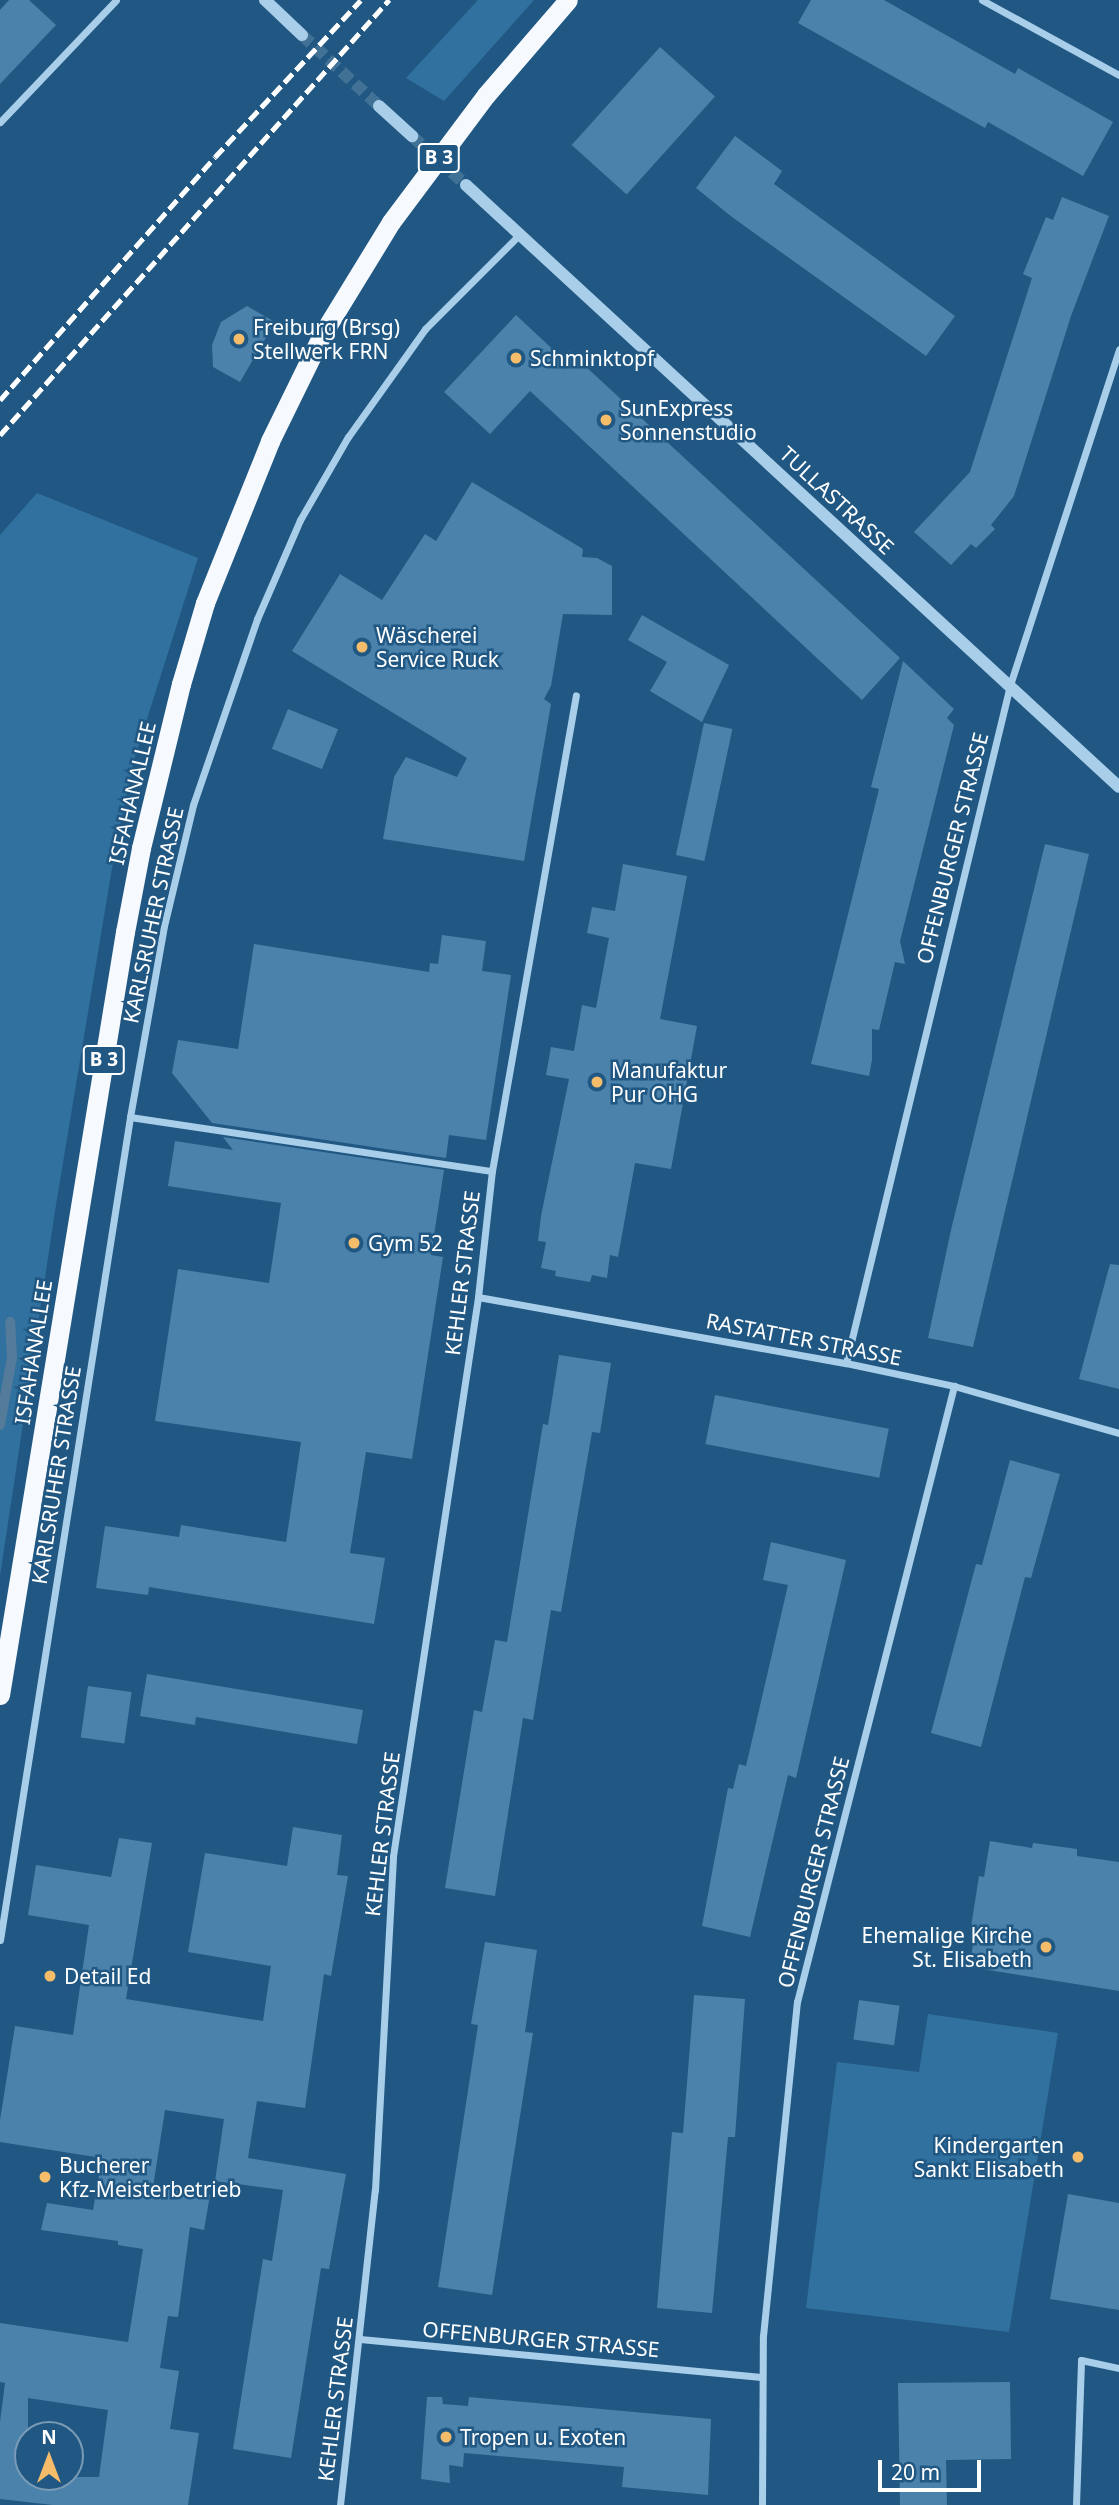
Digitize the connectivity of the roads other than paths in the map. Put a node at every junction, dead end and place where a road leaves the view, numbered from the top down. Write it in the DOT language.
graph roads {
  1 [pos="116,0"];
  2 [pos="265,0"];
  3 [pos="568,0"];
  4 [pos="982,0"];
  5 [pos="302,35"];
  6 [pos="1119,75"];
  7 [pos="379,106"];
  8 [pos="0,121"];
  9 [pos="412,136"];
  10 [pos="466,186"];
  11 [pos="520,234"];
  12 [pos="1119,349"];
  13 [pos="1010,685"];
  14 [pos="576,695"];
  15 [pos="1119,787"];
  16 [pos="130,1117"];
  17 [pos="492,1171"];
  18 [pos="478,1297"];
  19 [pos="846,1363"];
  20 [pos="954,1386"];
  21 [pos="1119,1433"];
  22 [pos="0,1695"];
  23 [pos="0,1940"];
  24 [pos="360,2339"];
  25 [pos="1119,2368"];
  26 [pos="761,2376"];
  27 [pos="340,2505"];
  28 [pos="762,2505"];
  29 [pos="1076,2505"];
  1 -- 8 [label="street"];
  2 -- 5 [label="street"];
  3 -- 22 [label="highway, ISFAHANALLEE / B 3, bridge"];
  4 -- 6 [label="street"];
  7 -- 9 [label="street"];
  10 -- 11 [label="street, TULLASTRASSE"];
  11 -- 13 [label="street, TULLASTRASSE"];
  11 -- 16 [label="street, KARLSRUHER STRASSE"];
  12 -- 13 [label="street, OFFENBURGER STRASSE"];
  13 -- 15 [label="street, TULLASTRASSE"];
  13 -- 19 [label="street, OFFENBURGER STRASSE"];
  14 -- 17 [label="street, KEHLER STRASSE"];
  16 -- 17 [label="street, KEHLER STRASSE"];
  16 -- 23 [label="street, KARLSRUHER STRASSE"];
  17 -- 18 [label="street, KEHLER STRASSE"];
  18 -- 19 [label="street, RASTATTER STRASSE"];
  18 -- 24 [label="street, KEHLER STRASSE"];
  19 -- 20 [label="street, RASTATTER STRASSE"];
  20 -- 21 [label="street, RASTATTER STRASSE"];
  20 -- 26 [label="street, OFFENBURGER STRASSE"];
  24 -- 26 [label="street, OFFENBURGER STRASSE"];
  24 -- 27 [label="street, KEHLER STRASSE"];
  25 -- 29 [label="street"];
  26 -- 28 [label="street, OFFENBURGER STRASSE"];
}
